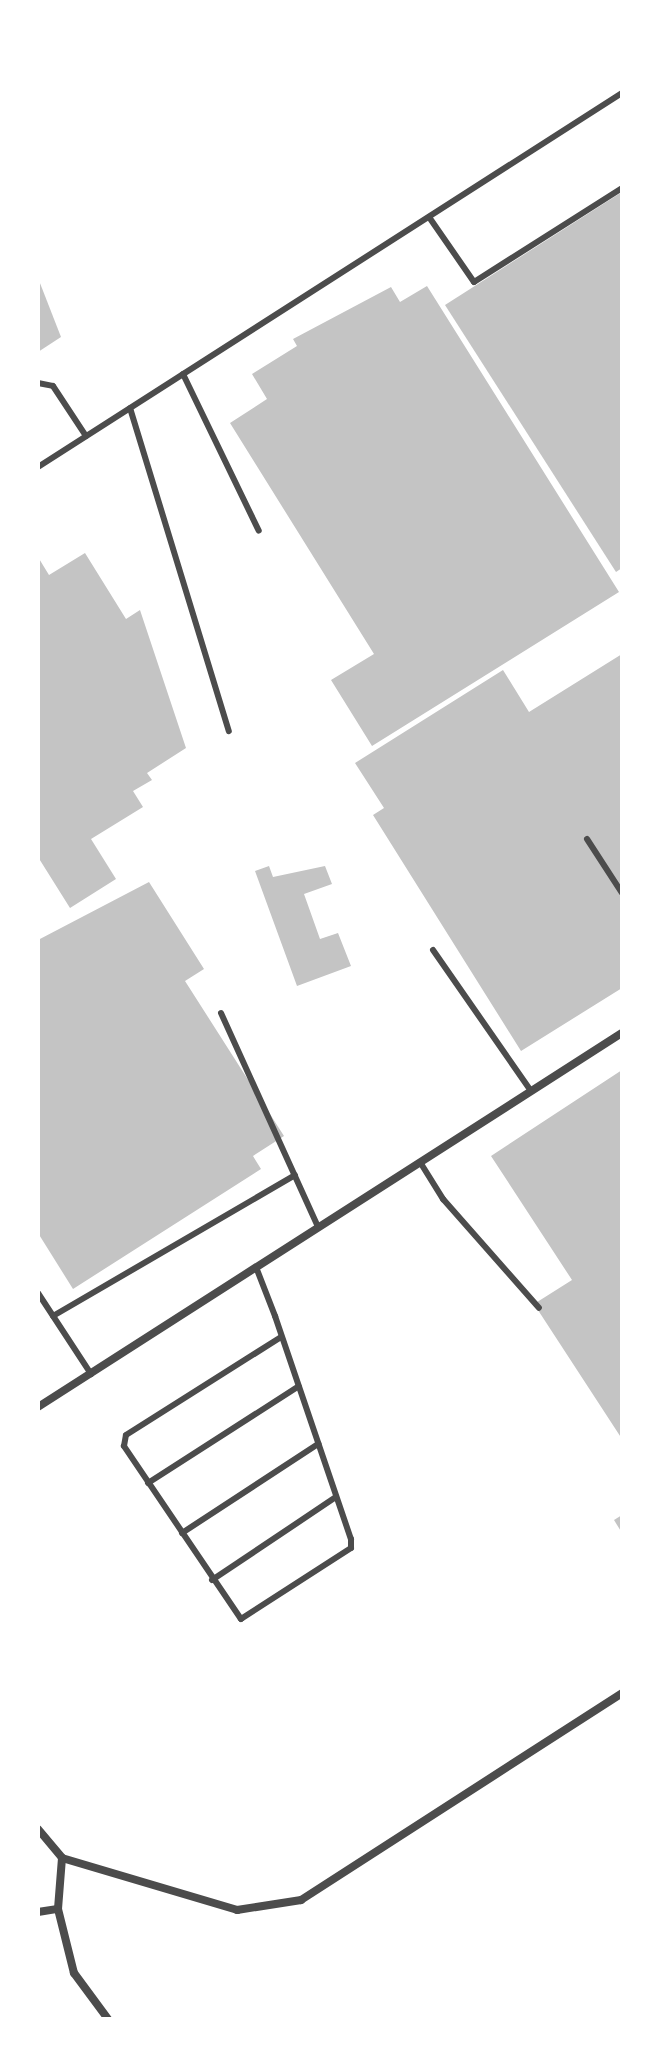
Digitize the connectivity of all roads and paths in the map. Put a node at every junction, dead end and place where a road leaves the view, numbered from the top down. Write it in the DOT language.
graph roads {
  1 [pos="622,93"];
  2 [pos="622,188"];
  3 [pos="429,217"];
  4 [pos="183,374"];
  5 [pos="38,383"];
  6 [pos="130,408"];
  7 [pos="86,436"];
  8 [pos="38,467"];
  9 [pos="259,531"];
  10 [pos="229,731"];
  11 [pos="587,839"];
  12 [pos="622,893"];
  13 [pos="433,950"];
  14 [pos="221,1013"];
  15 [pos="622,1033"];
  16 [pos="531,1091"];
  17 [pos="420,1162"];
  18 [pos="295,1175"];
  19 [pos="318,1227"];
  20 [pos="256,1267"];
  21 [pos="38,1293"];
  22 [pos="539,1308"];
  23 [pos="53,1316"];
  24 [pos="281,1337"];
  25 [pos="91,1374"];
  26 [pos="299,1386"];
  27 [pos="38,1407"];
  28 [pos="318,1444"];
  29 [pos="148,1483"];
  30 [pos="336,1497"];
  31 [pos="182,1533"];
  32 [pos="212,1580"];
  33 [pos="622,1693"];
  34 [pos="38,1829"];
  35 [pos="62,1858"];
  36 [pos="58,1909"];
  37 [pos="38,1912"];
  38 [pos="108,2019"];
  1 -- 3 [label="lane"];
  2 -- 3 [label="lane"];
  3 -- 4 [label="lane"];
  4 -- 6 [label="lane"];
  4 -- 9 [label="lane"];
  5 -- 7 [label="lane"];
  6 -- 7 [label="lane"];
  6 -- 10 [label="lane"];
  7 -- 8 [label="lane"];
  11 -- 12 [label="lane"];
  13 -- 16 [label="lane"];
  14 -- 18 [label="lane"];
  15 -- 16 [label="street"];
  16 -- 17 [label="street"];
  17 -- 19 [label="street"];
  17 -- 22 [label="lane"];
  18 -- 19 [label="lane"];
  18 -- 23 [label="lane"];
  19 -- 20 [label="street"];
  20 -- 24 [label="lane"];
  20 -- 25 [label="street"];
  21 -- 23 [label="lane"];
  23 -- 25 [label="lane"];
  24 -- 26 [label="lane"];
  24 -- 29 [label="lane"];
  25 -- 27 [label="street"];
  26 -- 28 [label="lane"];
  26 -- 29 [label="lane"];
  28 -- 30 [label="lane"];
  28 -- 31 [label="lane"];
  29 -- 31 [label="lane"];
  30 -- 32 [label="lane"];
  30 -- 32 [label="lane"];
  31 -- 32 [label="lane"];
  33 -- 35 [label="street"];
  34 -- 35 [label="street"];
  35 -- 36 [label="street"];
  36 -- 37 [label="street"];
  36 -- 38 [label="street"];
}
